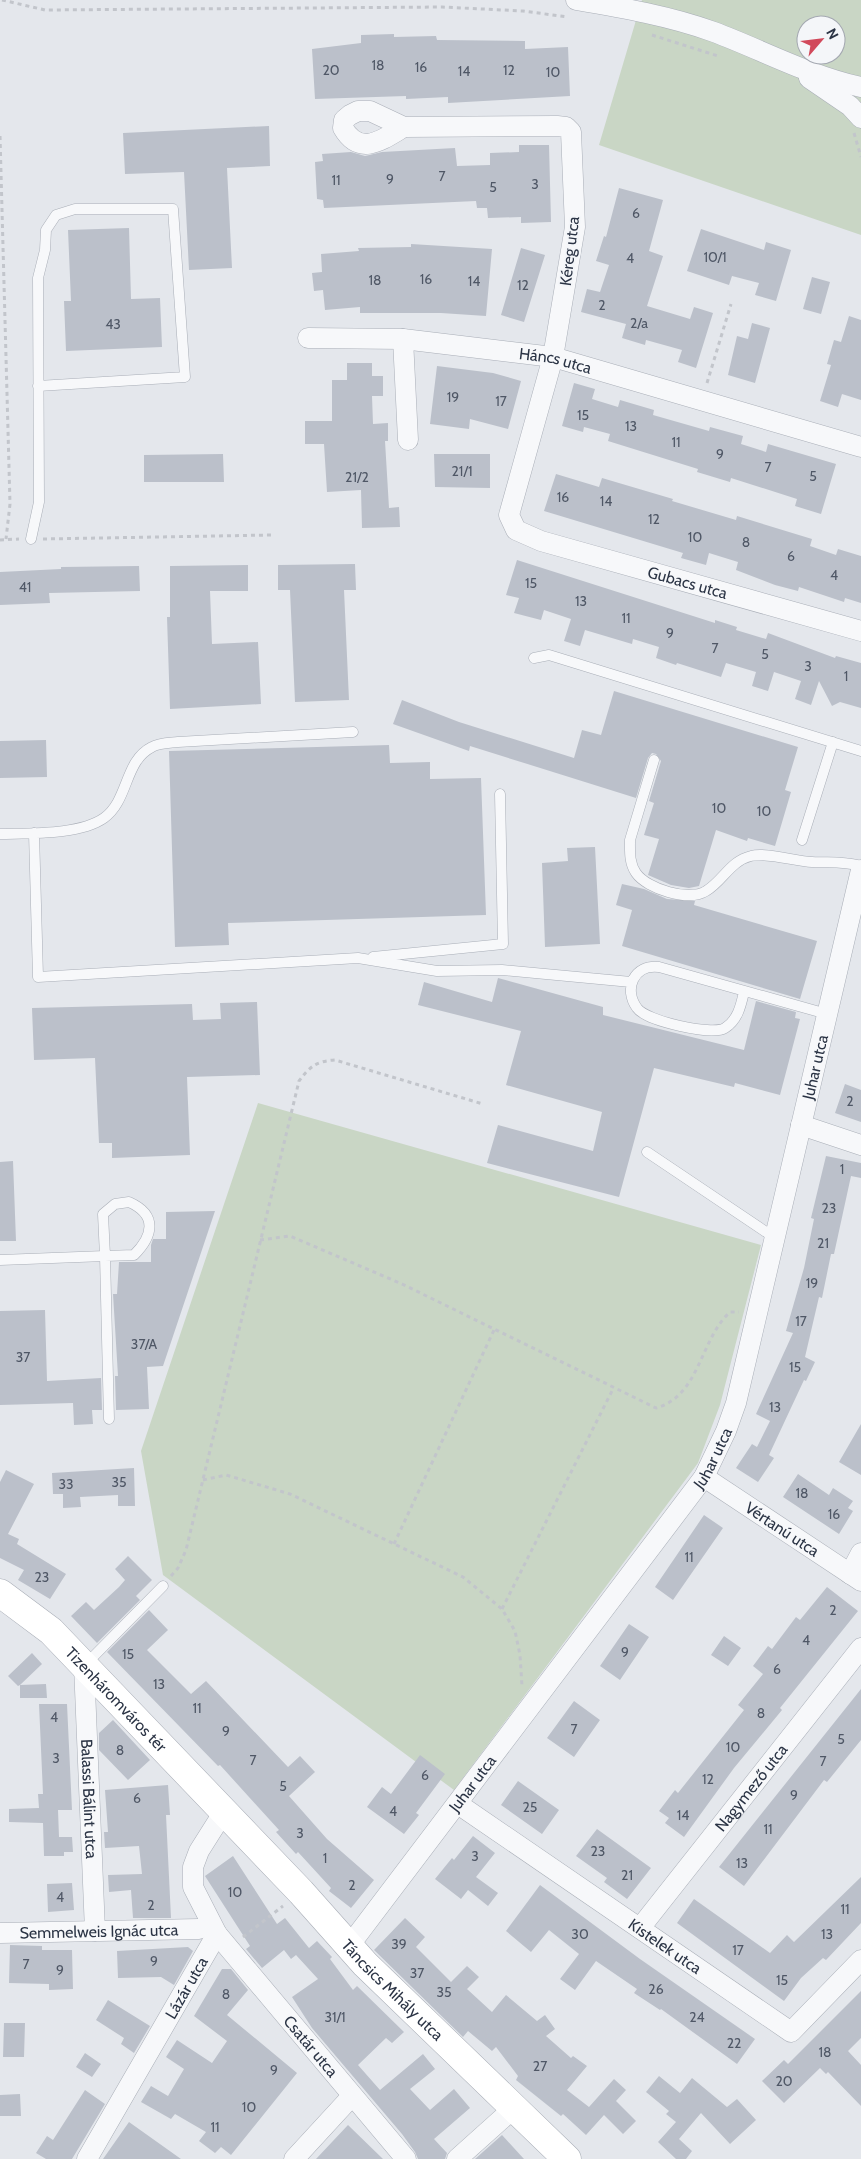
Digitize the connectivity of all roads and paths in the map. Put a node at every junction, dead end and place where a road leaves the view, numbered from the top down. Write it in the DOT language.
graph roads {
  1 [pos="2,0"];
  2 [pos="577,10"];
  3 [pos="645,34"];
  4 [pos="720,56"];
  5 [pos="787,62"];
  6 [pos="861,87"];
  7 [pos="861,118"];
  8 [pos="404,127"];
  9 [pos="0,136"];
  10 [pos="731,304"];
  11 [pos="308,338"];
  12 [pos="403,339"];
  13 [pos="553,357"];
  14 [pos="38,386"];
  15 [pos="702,400"];
  16 [pos="408,440"];
  17 [pos="861,447"];
  18 [pos="516,530"];
  19 [pos="272,535"];
  20 [pos="6,539"];
  21 [pos="31,539"];
  22 [pos="0,540"];
  23 [pos="861,631"];
  24 [pos="534,658"];
  25 [pos="352,732"];
  26 [pos="834,742"];
  27 [pos="861,751"];
  28 [pos="654,760"];
  29 [pos="500,794"];
  30 [pos="34,833"];
  31 [pos="0,834"];
  32 [pos="802,840"];
  33 [pos="861,868"];
  34 [pos="358,958"];
  35 [pos="631,982"];
  36 [pos="744,992"];
  37 [pos="827,1014"];
  38 [pos="483,1104"];
  39 [pos="802,1125"];
  40 [pos="861,1144"];
  41 [pos="647,1152"];
  42 [pos="775,1238"];
  43 [pos="260,1240"];
  44 [pos="105,1256"];
  45 [pos="0,1260"];
  46 [pos="757,1315"];
  47 [pos="494,1330"];
  48 [pos="613,1389"];
  49 [pos="109,1419"];
  50 [pos="704,1477"];
  51 [pos="203,1480"];
  52 [pos="394,1544"];
  53 [pos="861,1553"];
  54 [pos="855,1577"];
  55 [pos="163,1586"];
  56 [pos="0,1593"];
  57 [pos="502,1609"];
  58 [pos="861,1648"];
  59 [pos="84,1665"];
  60 [pos="534,1704"];
  61 [pos="458,1804"];
  62 [pos="223,1813"];
  63 [pos="301,1892"];
  64 [pos="640,1928"];
  65 [pos="94,1931"];
  66 [pos="0,1933"];
  67 [pos="215,1937"];
  68 [pos="349,1946"];
  69 [pos="861,1960"];
  70 [pos="352,2096"];
  71 [pos="515,2106"];
  72 [pos="87,2159"];
  73 [pos="294,2159"];
  74 [pos="406,2159"];
  75 [pos="457,2159"];
  76 [pos="567,2159"];
  1 -- 2 [label="path"];
  2 -- 5 [label="street"];
  3 -- 4 [label="path"];
  5 -- 6 [label="street"];
  5 -- 7 [label="street"];
  8 -- 13 [label="street, Kéreg utca"];
  9 -- 20 [label="path"];
  10 -- 15 [label="path"];
  11 -- 12 [label="street, Háncs utca"];
  12 -- 13 [label="street, Háncs utca"];
  12 -- 16 [label="street"];
  13 -- 15 [label="street, Háncs utca"];
  13 -- 18 [label="street, Kéreg utca"];
  14 -- 14 [label="lane"];
  14 -- 21 [label="lane"];
  15 -- 17 [label="street, Háncs utca"];
  18 -- 23 [label="street, Gubacs utca"];
  19 -- 21 [label="path"];
  20 -- 21 [label="path"];
  20 -- 22 [label="path"];
  24 -- 26 [label="lane"];
  25 -- 30 [label="lane"];
  26 -- 27 [label="lane"];
  26 -- 32 [label="lane"];
  28 -- 33 [label="lane"];
  29 -- 34 [label="lane"];
  30 -- 31 [label="lane"];
  30 -- 34 [label="lane"];
  33 -- 37 [label="street, Juhar utca"];
  34 -- 35 [label="lane"];
  35 -- 36 [label="lane"];
  35 -- 36 [label="lane"];
  36 -- 37 [label="lane"];
  37 -- 39 [label="street, Juhar utca"];
  38 -- 43 [label="path"];
  39 -- 40 [label="street"];
  39 -- 42 [label="street, Juhar utca"];
  41 -- 42 [label="lane"];
  42 -- 46 [label="street, Juhar utca"];
  43 -- 47 [label="path"];
  43 -- 51 [label="path"];
  44 -- 44 [label="lane"];
  44 -- 45 [label="lane"];
  44 -- 49 [label="lane"];
  46 -- 48 [label="path"];
  46 -- 50 [label="street, Juhar utca"];
  47 -- 48 [label="path"];
  47 -- 52 [label="path"];
  48 -- 57 [label="path"];
  50 -- 54 [label="street, Vértanú utca"];
  50 -- 60 [label="street, Juhar utca"];
  51 -- 52 [label="path"];
  51 -- 55 [label="path"];
  52 -- 57 [label="path"];
  53 -- 54 [label="street"];
  55 -- 59 [label="lane"];
  56 -- 59 [label="street, Tizenháromváros tér"];
  57 -- 60 [label="path"];
  58 -- 64 [label="street, Nagymező utca"];
  59 -- 62 [label="street, Tizenháromváros tér"];
  59 -- 65 [label="street, Balassi Bálint utca"];
  60 -- 61 [label="street, Juhar utca"];
  61 -- 64 [label="street, Kistelek utca"];
  61 -- 68 [label="street, Juhar utca"];
  62 -- 63 [label="street, Táncsics Mihály utca"];
  62 -- 67 [label="street"];
  63 -- 67 [label="path"];
  63 -- 68 [label="street, Táncsics Mihály utca"];
  64 -- 69 [label="street, Kistelek utca"];
  65 -- 66 [label="street, Semmelweis Ignác utca"];
  65 -- 67 [label="street, Semmelweis Ignác utca"];
  67 -- 70 [label="street, Csatár utca"];
  67 -- 72 [label="street, Lázár utca"];
  68 -- 71 [label="street, Táncsics Mihály utca"];
  70 -- 73 [label="street"];
  70 -- 74 [label="street, Csatár utca"];
  71 -- 75 [label="street"];
  71 -- 76 [label="street, Táncsics Mihály utca"];
}
